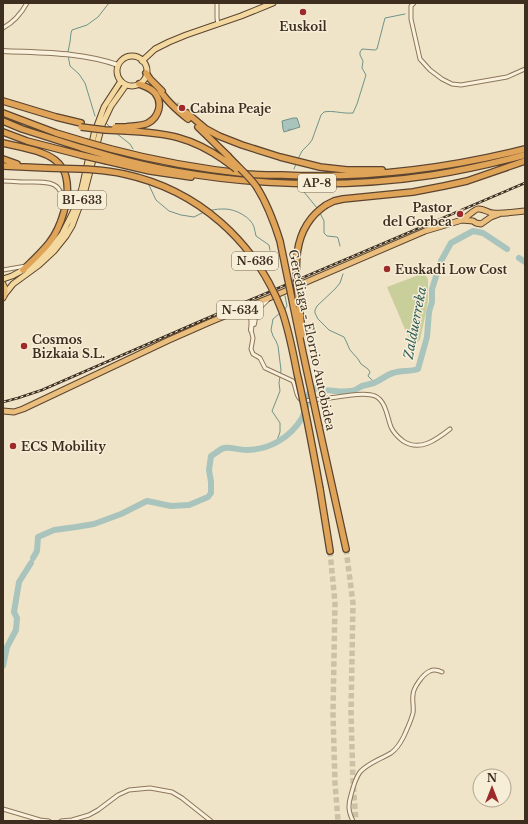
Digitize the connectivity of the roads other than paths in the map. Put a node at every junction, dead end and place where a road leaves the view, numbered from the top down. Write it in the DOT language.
graph roads {
  1 [pos="27,3"];
  2 [pos="217,3"];
  3 [pos="273,3"];
  4 [pos="414,3"];
  5 [pos="218,24"];
  6 [pos="3,28"];
  7 [pos="3,51"];
  8 [pos="142,61"];
  9 [pos="118,65"];
  10 [pos="525,69"];
  11 [pos="146,73"];
  12 [pos="121,81"];
  13 [pos="139,84"];
  14 [pos="126,85"];
  15 [pos="160,90"];
  16 [pos="3,101"];
  17 [pos="176,104"];
  18 [pos="3,113"];
  19 [pos="187,113"];
  20 [pos="3,121"];
  21 [pos="127,129"];
  22 [pos="3,132"];
  23 [pos="3,143"];
  24 [pos="525,149"];
  25 [pos="82,151"];
  26 [pos="525,156"];
  27 [pos="226,158"];
  28 [pos="3,159"];
  29 [pos="525,161"];
  30 [pos="3,166"];
  31 [pos="31,168"];
  32 [pos="398,172"];
  33 [pos="3,180"];
  34 [pos="485,211"];
  35 [pos="525,211"];
  36 [pos="472,213"];
  37 [pos="498,214"];
  38 [pos="62,216"];
  39 [pos="462,220"];
  40 [pos="473,221"];
  41 [pos="486,221"];
  42 [pos="25,268"];
  43 [pos="3,270"];
  44 [pos="3,279"];
  45 [pos="3,284"];
  46 [pos="4,296"];
  47 [pos="269,298"];
  48 [pos="210,322"];
  49 [pos="251,330"];
  50 [pos="303,353"];
  51 [pos="3,411"];
  52 [pos="450,429"];
  53 [pos="346,549"];
  54 [pos="330,551"];
  55 [pos="442,672"];
  56 [pos="3,809"];
  57 [pos="49,821"];
  58 [pos="61,821"];
  59 [pos="210,821"];
  60 [pos="353,821"];
  1 -- 6 [label="street"];
  2 -- 5 [label="street"];
  3 -- 5 [label="main road"];
  4 -- 10 [label="street"];
  5 -- 8 [label="main road"];
  7 -- 9 [label="street"];
  8 -- 9 [label="main road"];
  8 -- 11 [label="main road"];
  9 -- 12 [label="main road"];
  11 -- 13 [label="main road"];
  11 -- 15 [label="highway"];
  12 -- 14 [label="main road"];
  12 -- 42 [label="main road, BI-633"];
  13 -- 14 [label="main road"];
  13 -- 21 [label="highway"];
  14 -- 46 [label="main road, BI-633"];
  15 -- 17 [label="highway"];
  15 -- 27 [label="highway"];
  16 -- 21 [label="highway, bridge"];
  18 -- 32 [label="highway, AP-8, bridge"];
  19 -- 32 [label="highway"];
  20 -- 25 [label="highway, AP-8"];
  21 -- 27 [label="highway"];
  22 -- 25 [label="highway"];
  23 -- 38 [label="highway"];
  24 -- 32 [label="highway, AP-8"];
  25 -- 26 [label="highway, AP-8, bridge"];
  27 -- 50 [label="highway, Gerediaga - Elorrio Autobidea, bridge"];
  28 -- 31 [label="highway"];
  29 -- 50 [label="highway, bridge"];
  30 -- 31 [label="highway"];
  31 -- 54 [label="highway, Gerediaga - Elorrio Autobidea / N-636, bridge"];
  33 -- 38 [label="street"];
  34 -- 36 [label="highway, N-634"];
  34 -- 37 [label="highway, N-634"];
  34 -- 41 [label="highway"];
  35 -- 37 [label="highway, N-634"];
  36 -- 39 [label="highway, N-634"];
  36 -- 40 [label="highway"];
  37 -- 41 [label="highway, N-634"];
  38 -- 42 [label="highway"];
  39 -- 40 [label="highway, N-634"];
  39 -- 47 [label="highway, N-634"];
  40 -- 41 [label="highway, N-634"];
  42 -- 43 [label="street"];
  42 -- 44 [label="main road, BI-633"];
  45 -- 46 [label="highway"];
  47 -- 48 [label="highway, N-634"];
  47 -- 49 [label="street"];
  48 -- 49 [label="street"];
  48 -- 51 [label="highway, N-634"];
  49 -- 52 [label="street, bridge"];
  50 -- 53 [label="highway, Gerediaga - Elorrio Autobidea, bridge"];
  55 -- 60 [label="street"];
  56 -- 57 [label="street"];
  58 -- 59 [label="street"];
}
